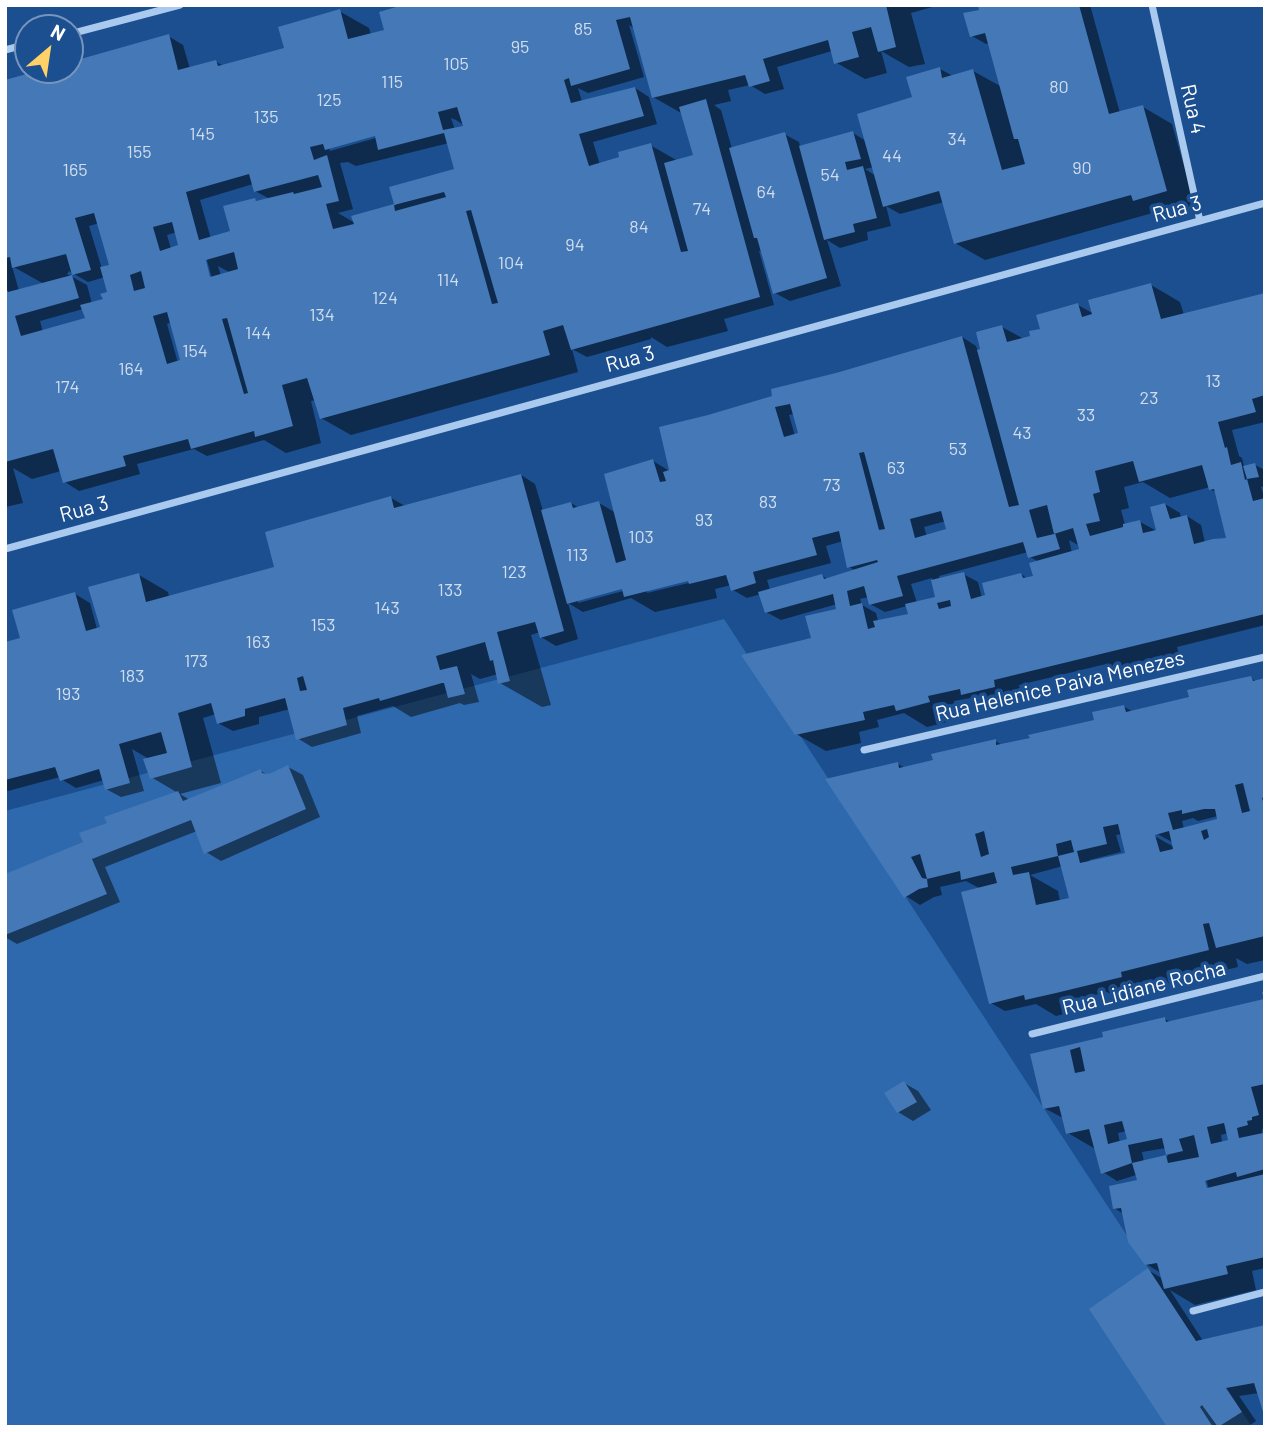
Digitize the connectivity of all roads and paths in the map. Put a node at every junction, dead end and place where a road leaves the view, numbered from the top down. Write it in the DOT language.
graph roads {
  1 [pos="180,5"];
  2 [pos="1152,5"];
  3 [pos="84,30"];
  4 [pos="1265,203"];
  5 [pos="1200,221"];
  6 [pos="5,548"];
  7 [pos="1265,657"];
  8 [pos="864,750"];
  9 [pos="1265,976"];
  10 [pos="1032,1034"];
  11 [pos="1265,1293"];
  12 [pos="1194,1311"];
  1 -- 3 [label="street"];
  2 -- 5 [label="street, Rua 4"];
  4 -- 5 [label="street, Rua 3"];
  5 -- 6 [label="street, Rua 3"];
  7 -- 8 [label="street, Rua Helenice Paiva Menezes"];
  9 -- 10 [label="street, Rua Lidiane Rocha"];
  11 -- 12 [label="street"];
}
